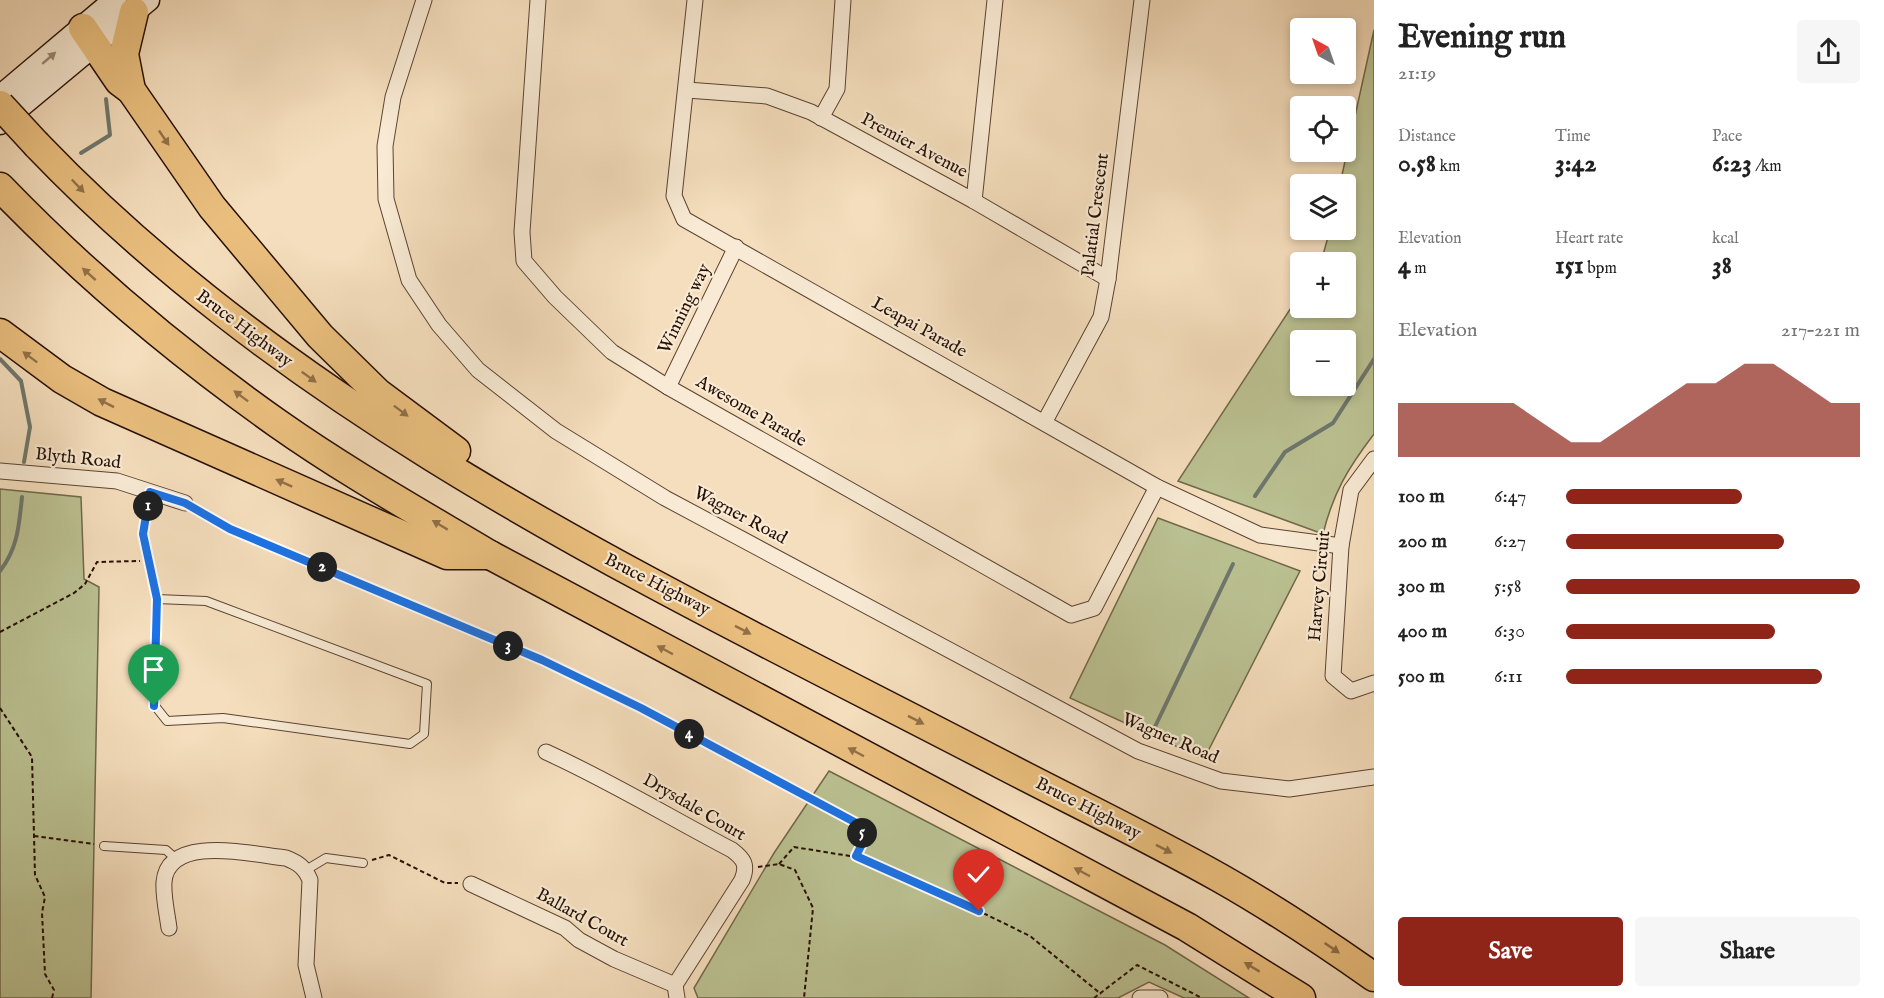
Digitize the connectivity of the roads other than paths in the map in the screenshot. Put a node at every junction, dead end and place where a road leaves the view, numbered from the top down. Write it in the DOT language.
graph roads {
  1 [pos="424,0"];
  2 [pos="538,0"];
  3 [pos="695,0"];
  4 [pos="843,0"];
  5 [pos="995,0"];
  6 [pos="1142,0"];
  7 [pos="132,4"];
  8 [pos="89,37"];
  9 [pos="131,90"];
  10 [pos="687,90"];
  11 [pos="0,97"];
  12 [pos="0,105"];
  13 [pos="821,118"];
  14 [pos="0,123"];
  15 [pos="0,187"];
  16 [pos="974,201"];
  17 [pos="736,248"];
  18 [pos="1108,279"];
  19 [pos="0,333"];
  20 [pos="668,387"];
  21 [pos="1045,421"];
  22 [pos="1374,459"];
  23 [pos="0,471"];
  24 [pos="1157,486"];
  25 [pos="150,492"];
  26 [pos="185,503"];
  27 [pos="1341,546"];
  28 [pos="490,555"];
  29 [pos="598,555"];
  30 [pos="157,599"];
  31 [pos="1374,683"];
  32 [pos="546,752"];
  33 [pos="1374,777"];
  34 [pos="104,846"];
  35 [pos="175,858"];
  36 [pos="363,863"];
  37 [pos="306,870"];
  38 [pos="471,884"];
  39 [pos="169,928"];
  40 [pos="1374,977"];
  41 [pos="676,991"];
  42 [pos="314,998"];
  43 [pos="1140,998"];
  44 [pos="1160,998"];
  45 [pos="1301,998"];
  1 -- 33 [label="street, Wagner Road"];
  2 -- 20 [label="street, Awesome Parade"];
  3 -- 10 [label="street, Leapai Parade"];
  4 -- 13 [label="street"];
  5 -- 16 [label="street"];
  6 -- 18 [label="street, Palatial Crescent"];
  7 -- 8 [label="main road"];
  7 -- 9 [label="highway"];
  8 -- 9 [label="highway"];
  11 -- 8 [label="main road, one-way"];
  8 -- 14 [label="main road"];
  9 -- 29 [label="highway, one-way"];
  10 -- 13 [label="street, Premier Avenue"];
  10 -- 17 [label="street, Leapai Parade"];
  12 -- 29 [label="highway, Bruce Highway, one-way, bridge"];
  13 -- 16 [label="street, Premier Avenue"];
  28 -- 15 [label="highway, one-way"];
  16 -- 18 [label="street, Premier Avenue"];
  17 -- 20 [label="street, Winning way"];
  17 -- 21 [label="street, Leapai Parade"];
  18 -- 21 [label="street, Palatial Crescent"];
  28 -- 19 [label="highway, one-way"];
  20 -- 24 [label="street, Awesome Parade"];
  21 -- 24 [label="street, Leapai Parade"];
  22 -- 27 [label="street, Harvey Circuit"];
  23 -- 25 [label="street, Blyth Road"];
  24 -- 27 [label="street, Leapai Parade"];
  25 -- 26 [label="street, Blyth Road"];
  25 -- 30 [label="lane"];
  27 -- 31 [label="street, Harvey Circuit"];
  45 -- 28 [label="highway, one-way"];
  29 -- 40 [label="highway, Bruce Highway, one-way"];
  30 -- 30 [label="lane"];
  32 -- 41 [label="street, Drysdale Court"];
  34 -- 35 [label="lane"];
  35 -- 37 [label="street"];
  35 -- 39 [label="street"];
  36 -- 37 [label="lane"];
  37 -- 42 [label="street"];
  38 -- 41 [label="street, Ballard Court"];
  43 -- 44 [label="street"];
}
